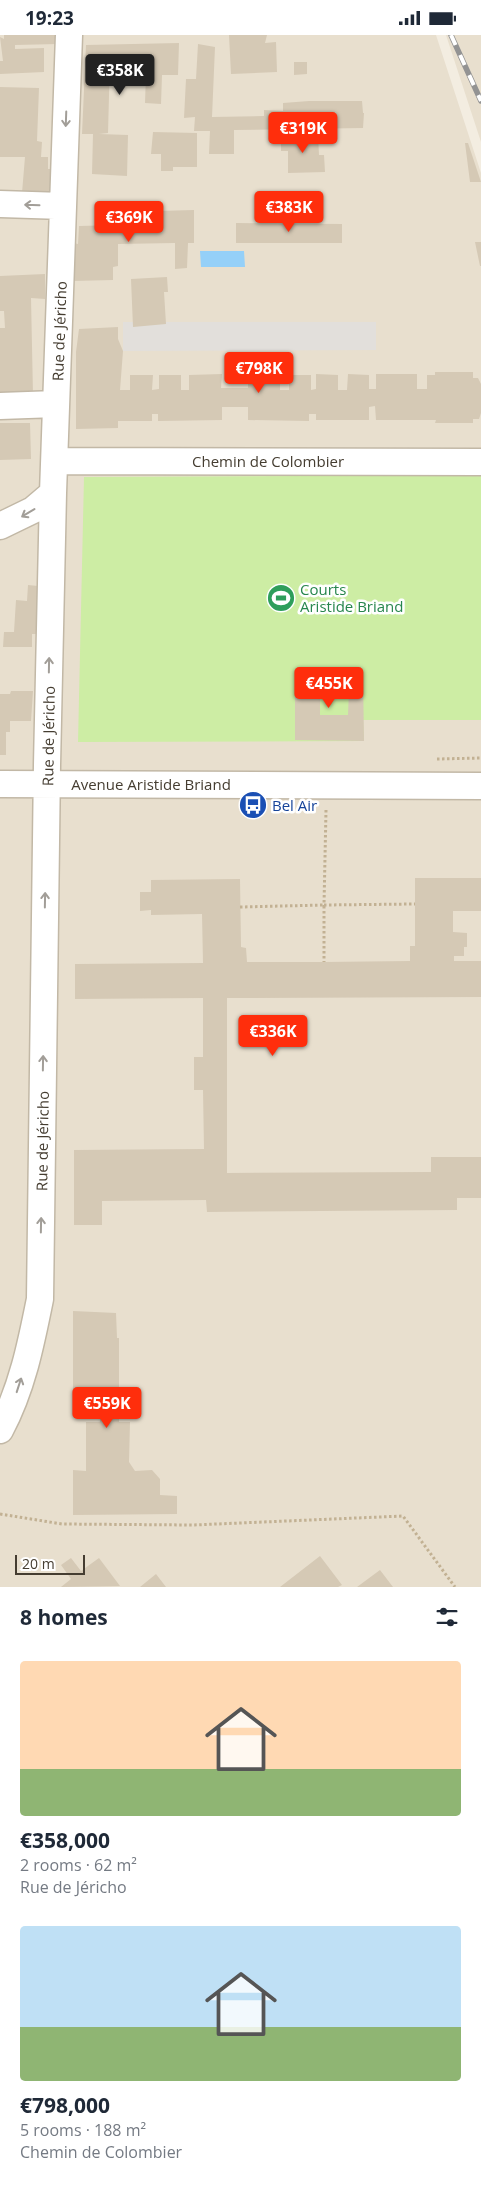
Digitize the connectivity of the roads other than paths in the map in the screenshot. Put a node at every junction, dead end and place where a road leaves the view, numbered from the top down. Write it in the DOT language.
graph roads {
  1 [pos="69,35"];
  2 [pos="0,204"];
  3 [pos="64,206"];
  4 [pos="56,405"];
  5 [pos="0,406"];
  6 [pos="55,461"];
  7 [pos="481,462"];
  8 [pos="53,493"];
  9 [pos="0,526"];
  10 [pos="47,783"];
  11 [pos="0,784"];
  12 [pos="481,786"];
  13 [pos="2,1425"];
  1 -- 3 [label="street, Rue de Jéricho, one-way"];
  3 -- 2 [label="street, one-way"];
  3 -- 4 [label="street, Rue de Jéricho"];
  4 -- 5 [label="street"];
  4 -- 6 [label="street, Rue de Jéricho"];
  6 -- 7 [label="street, Chemin de Colombier"];
  6 -- 8 [label="street, Rue de Jéricho"];
  8 -- 9 [label="street, one-way"];
  10 -- 8 [label="street, Rue de Jéricho, one-way"];
  10 -- 11 [label="street, Avenue Aristide Briand"];
  10 -- 12 [label="street, Avenue Aristide Briand"];
  13 -- 10 [label="street, Rue de Jéricho, one-way"];
}
